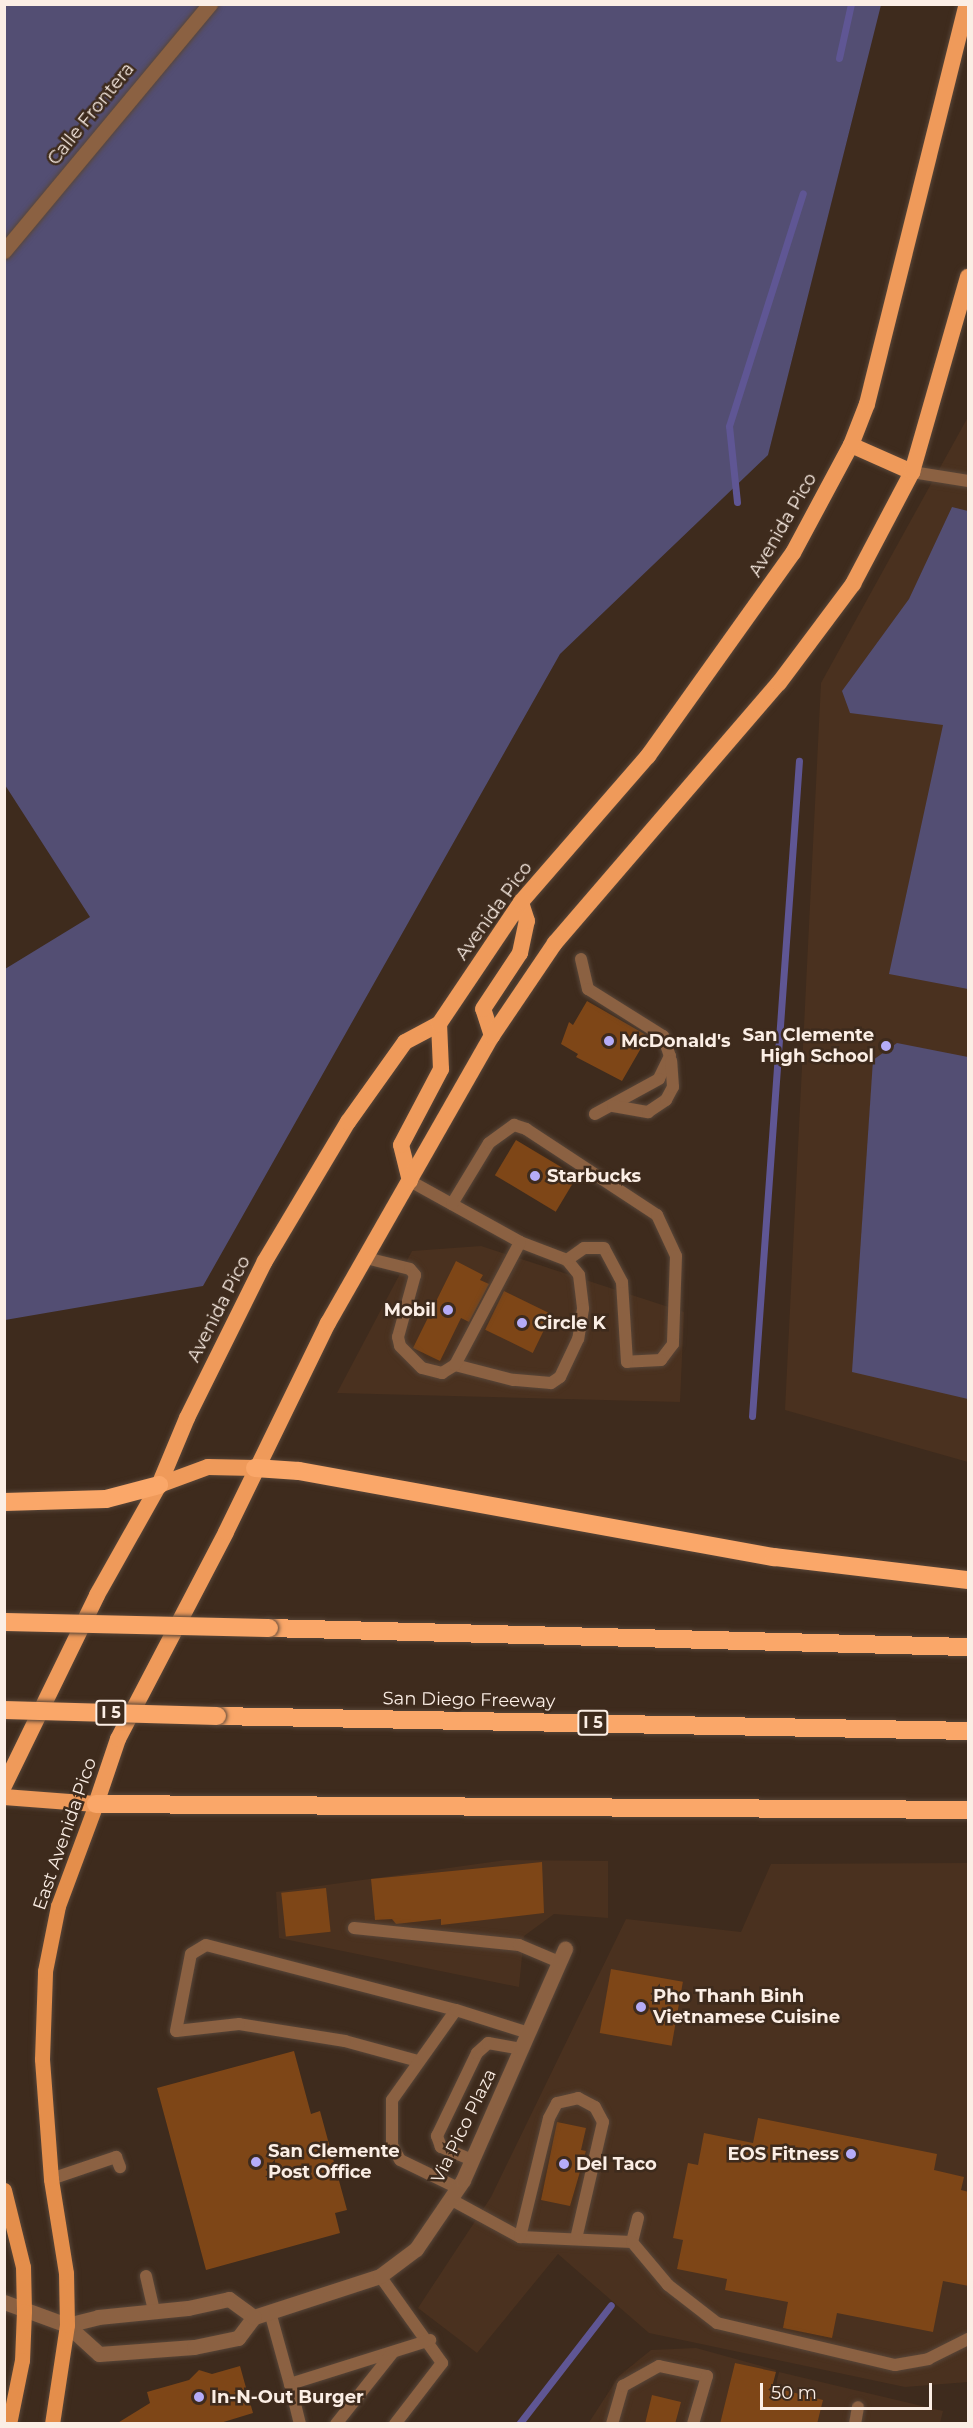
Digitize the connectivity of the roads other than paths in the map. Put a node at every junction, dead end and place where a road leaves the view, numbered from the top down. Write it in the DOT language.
graph roads {
  1 [pos="210,4"];
  2 [pos="967,4"];
  3 [pos="4,251"];
  4 [pos="969,277"];
  5 [pos="851,445"];
  6 [pos="912,471"];
  7 [pos="969,481"];
  8 [pos="521,902"];
  9 [pos="581,959"];
  10 [pos="439,1023"];
  11 [pos="492,1036"];
  12 [pos="670,1056"];
  13 [pos="613,1106"];
  14 [pos="595,1114"];
  15 [pos="411,1181"];
  16 [pos="452,1204"];
  17 [pos="520,1242"];
  18 [pos="366,1258"];
  19 [pos="567,1260"];
  20 [pos="455,1365"];
  21 [pos="255,1468"];
  22 [pos="159,1485"];
  23 [pos="4,1502"];
  24 [pos="969,1580"];
  25 [pos="4,1622"];
  26 [pos="969,1647"];
  27 [pos="4,1710"];
  28 [pos="969,1731"];
  29 [pos="4,1786"];
  30 [pos="4,1797"];
  31 [pos="96,1804"];
  32 [pos="969,1810"];
  33 [pos="354,1928"];
  34 [pos="562,1956"];
  35 [pos="456,2010"];
  36 [pos="529,2033"];
  37 [pos="522,2049"];
  38 [pos="418,2061"];
  39 [pos="472,2160"];
  40 [pos="120,2167"];
  41 [pos="51,2179"];
  42 [pos="4,2190"];
  43 [pos="454,2194"];
  44 [pos="638,2218"];
  45 [pos="520,2237"];
  46 [pos="576,2239"];
  47 [pos="632,2242"];
  48 [pos="146,2276"];
  49 [pos="380,2276"];
  50 [pos="4,2302"];
  51 [pos="24,2311"];
  52 [pos="154,2311"];
  53 [pos="270,2312"];
  54 [pos="254,2317"];
  55 [pos="67,2325"];
  56 [pos="969,2339"];
  57 [pos="430,2340"];
  58 [pos="393,2352"];
  59 [pos="290,2384"];
  60 [pos="858,2407"];
  61 [pos="9,2424"];
  62 [pos="52,2424"];
  63 [pos="300,2424"];
  64 [pos="336,2424"];
  65 [pos="395,2424"];
  66 [pos="612,2424"];
  67 [pos="693,2424"];
  68 [pos="855,2424"];
  1 -- 3 [label="street, Calle Frontera"];
  2 -- 5 [label="highway, Avenida Pico"];
  4 -- 6 [label="highway"];
  5 -- 6 [label="highway"];
  5 -- 8 [label="highway, Avenida Pico"];
  6 -- 7 [label="lane"];
  6 -- 11 [label="highway"];
  8 -- 10 [label="highway, Avenida Pico"];
  8 -- 11 [label="highway"];
  9 -- 12 [label="lane"];
  10 -- 15 [label="highway"];
  10 -- 22 [label="highway, Avenida Pico"];
  11 -- 15 [label="highway"];
  12 -- 13 [label="lane"];
  12 -- 13 [label="lane"];
  13 -- 14 [label="lane"];
  15 -- 16 [label="lane"];
  15 -- 18 [label="highway"];
  16 -- 17 [label="lane"];
  16 -- 19 [label="lane"];
  17 -- 19 [label="lane"];
  17 -- 20 [label="lane"];
  18 -- 20 [label="lane"];
  18 -- 21 [label="highway"];
  19 -- 20 [label="lane"];
  21 -- 22 [label="highway"];
  21 -- 24 [label="highway"];
  21 -- 31 [label="highway, East Avenida Pico"];
  22 -- 23 [label="highway"];
  22 -- 29 [label="highway, Avenida Pico"];
  25 -- 26 [label="highway, bridge"];
  27 -- 28 [label="highway, San Diego Freeway / I 5, bridge"];
  30 -- 31 [label="highway"];
  31 -- 32 [label="highway"];
  31 -- 41 [label="main road, East Avenida Pico"];
  33 -- 34 [label="lane"];
  34 -- 36 [label="street, Via Pico Plaza"];
  35 -- 36 [label="lane"];
  35 -- 38 [label="lane"];
  35 -- 38 [label="lane"];
  36 -- 37 [label="street, Via Pico Plaza"];
  37 -- 39 [label="street, Via Pico Plaza"];
  37 -- 39 [label="lane"];
  38 -- 43 [label="lane"];
  39 -- 43 [label="street, Via Pico Plaza"];
  40 -- 41 [label="lane"];
  41 -- 55 [label="main road, East Avenida Pico"];
  42 -- 51 [label="main road"];
  43 -- 45 [label="lane"];
  43 -- 49 [label="street, Via Pico Plaza"];
  44 -- 47 [label="lane"];
  45 -- 46 [label="lane"];
  45 -- 46 [label="lane"];
  46 -- 47 [label="lane"];
  47 -- 56 [label="lane"];
  48 -- 52 [label="lane"];
  49 -- 53 [label="street, Via Pico Plaza"];
  49 -- 57 [label="lane"];
  50 -- 51 [label="street"];
  51 -- 55 [label="street"];
  51 -- 61 [label="main road"];
  52 -- 54 [label="street"];
  52 -- 55 [label="street"];
  53 -- 54 [label="street, Via Pico Plaza"];
  53 -- 59 [label="lane"];
  54 -- 55 [label="street"];
  55 -- 62 [label="main road, East Avenida Pico"];
  57 -- 58 [label="lane"];
  57 -- 65 [label="lane"];
  58 -- 59 [label="lane"];
  58 -- 64 [label="lane"];
  59 -- 63 [label="lane"];
  60 -- 68 [label="lane"];
  66 -- 67 [label="lane"];
}
